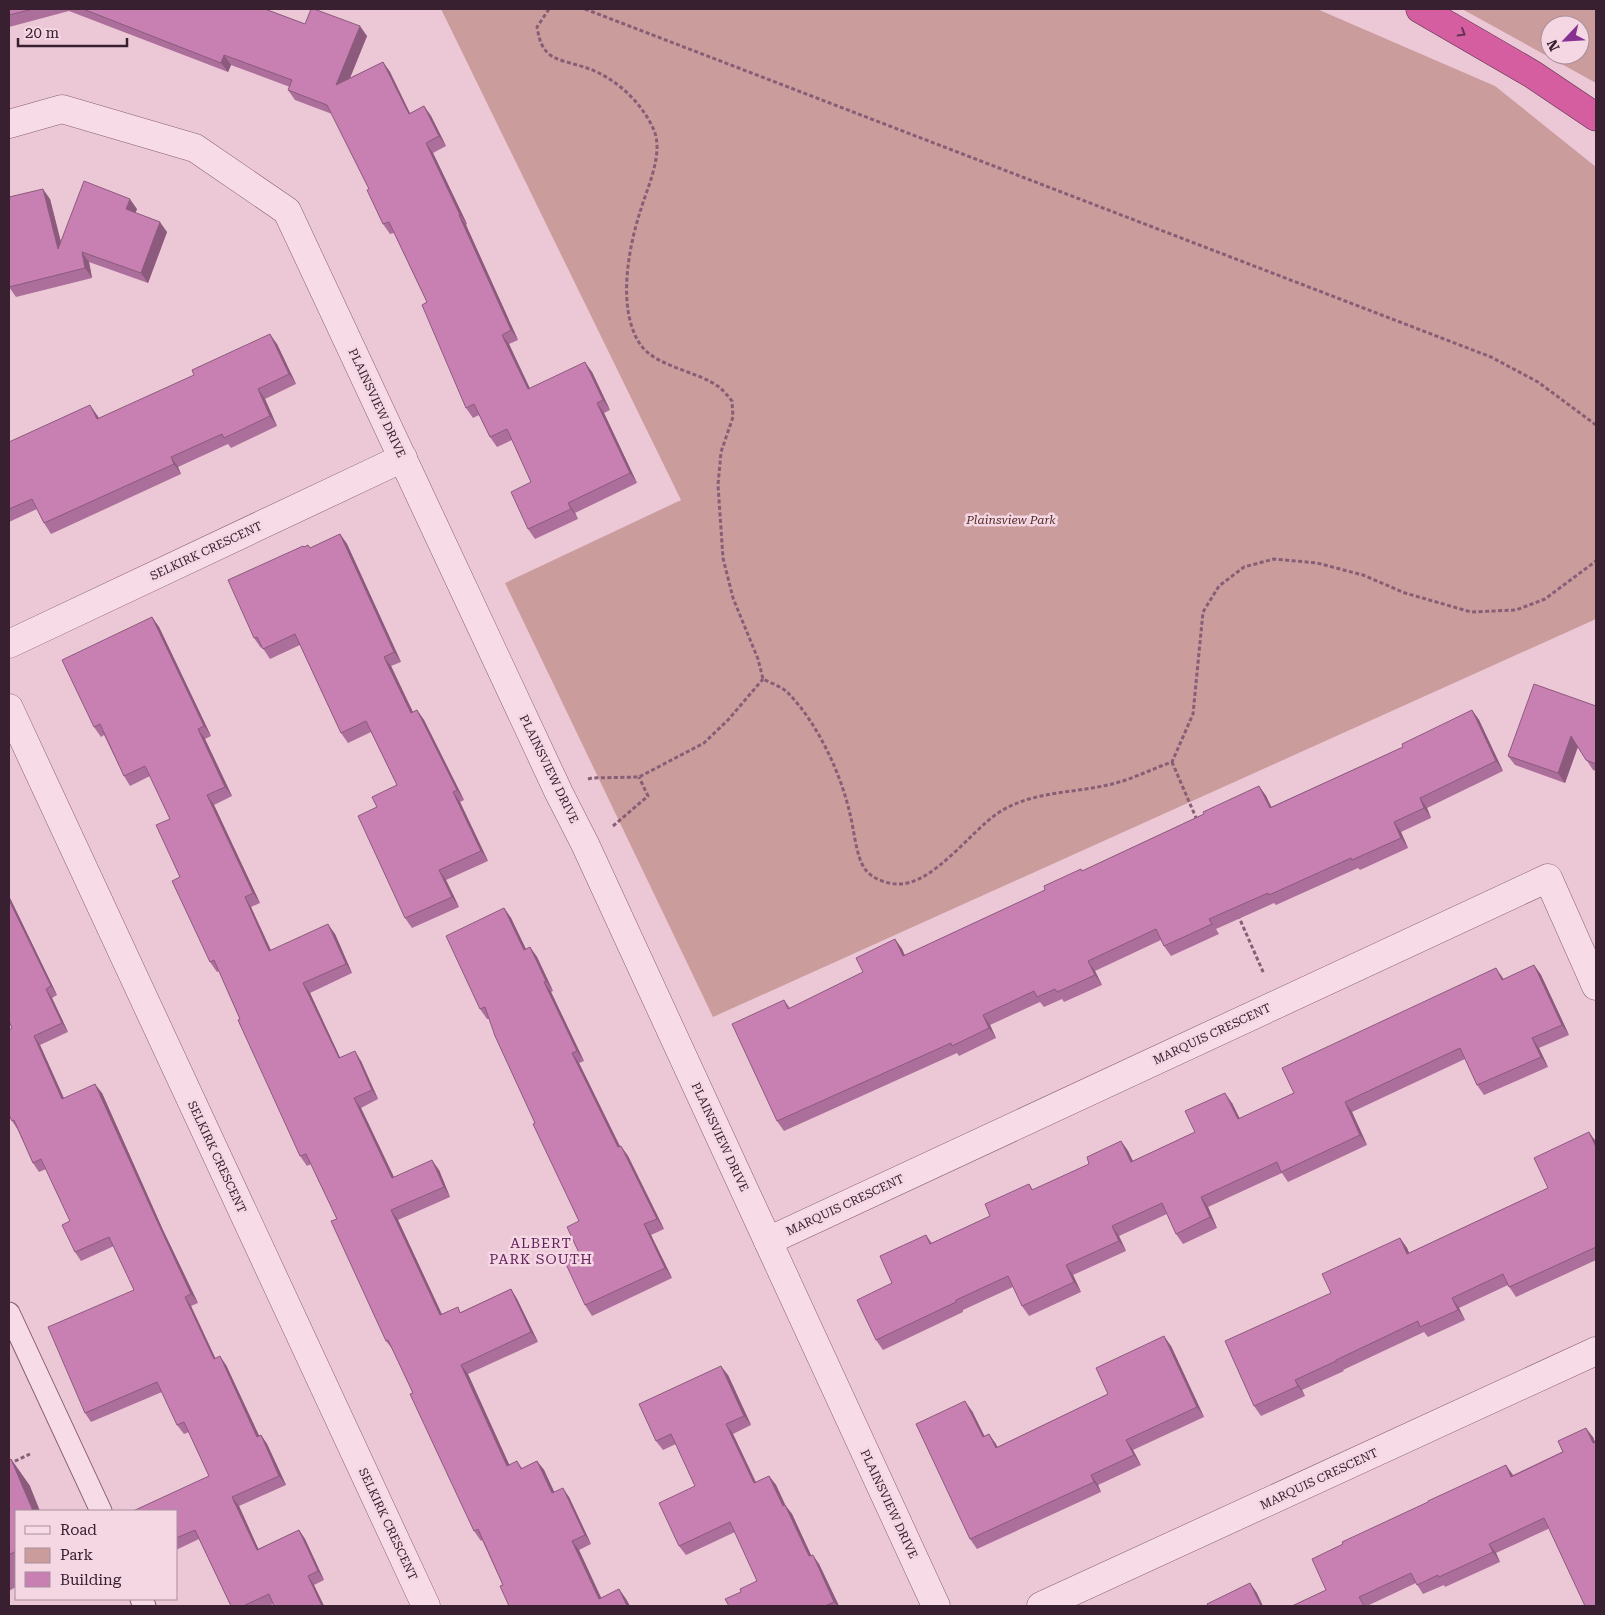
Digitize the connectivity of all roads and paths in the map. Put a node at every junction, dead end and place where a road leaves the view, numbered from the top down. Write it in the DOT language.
graph roads {
  1 [pos="548,9"];
  2 [pos="585,9"];
  3 [pos="1420,9"];
  4 [pos="1596,117"];
  5 [pos="9,124"];
  6 [pos="1596,425"];
  7 [pos="403,458"];
  8 [pos="1596,561"];
  9 [pos="9,644"];
  10 [pos="763,679"];
  11 [pos="9,708"];
  12 [pos="1172,762"];
  13 [pos="639,777"];
  14 [pos="559,793"];
  15 [pos="1199,824"];
  16 [pos="585,844"];
  17 [pos="1238,914"];
  18 [pos="1596,986"];
  19 [pos="1277,1004"];
  20 [pos="768,1241"];
  21 [pos="9,1313"];
  22 [pos="1596,1351"];
  23 [pos="30,1454"];
  24 [pos="9,1464"];
  25 [pos="100,1510"];
  26 [pos="426,1606"];
  27 [pos="936,1606"];
  28 [pos="1041,1606"];
  1 -- 10 [label="path"];
  2 -- 6 [label="path"];
  3 -- 4 [label="highway, one-way"];
  5 -- 7 [label="street, PLAINSVIEW DRIVE"];
  7 -- 9 [label="street, SELKIRK CRESCENT"];
  7 -- 14 [label="street, PLAINSVIEW DRIVE"];
  8 -- 12 [label="path"];
  10 -- 12 [label="path"];
  10 -- 13 [label="path"];
  11 -- 26 [label="street, SELKIRK CRESCENT"];
  12 -- 15 [label="path"];
  13 -- 14 [label="path"];
  13 -- 16 [label="path"];
  14 -- 16 [label="street, PLAINSVIEW DRIVE"];
  16 -- 20 [label="street, PLAINSVIEW DRIVE"];
  17 -- 19 [label="path"];
  18 -- 19 [label="street, MARQUIS CRESCENT"];
  19 -- 20 [label="street, MARQUIS CRESCENT"];
  20 -- 27 [label="street, PLAINSVIEW DRIVE"];
  21 -- 25 [label="lane"];
  22 -- 28 [label="street, MARQUIS CRESCENT"];
  23 -- 24 [label="path"];
}
